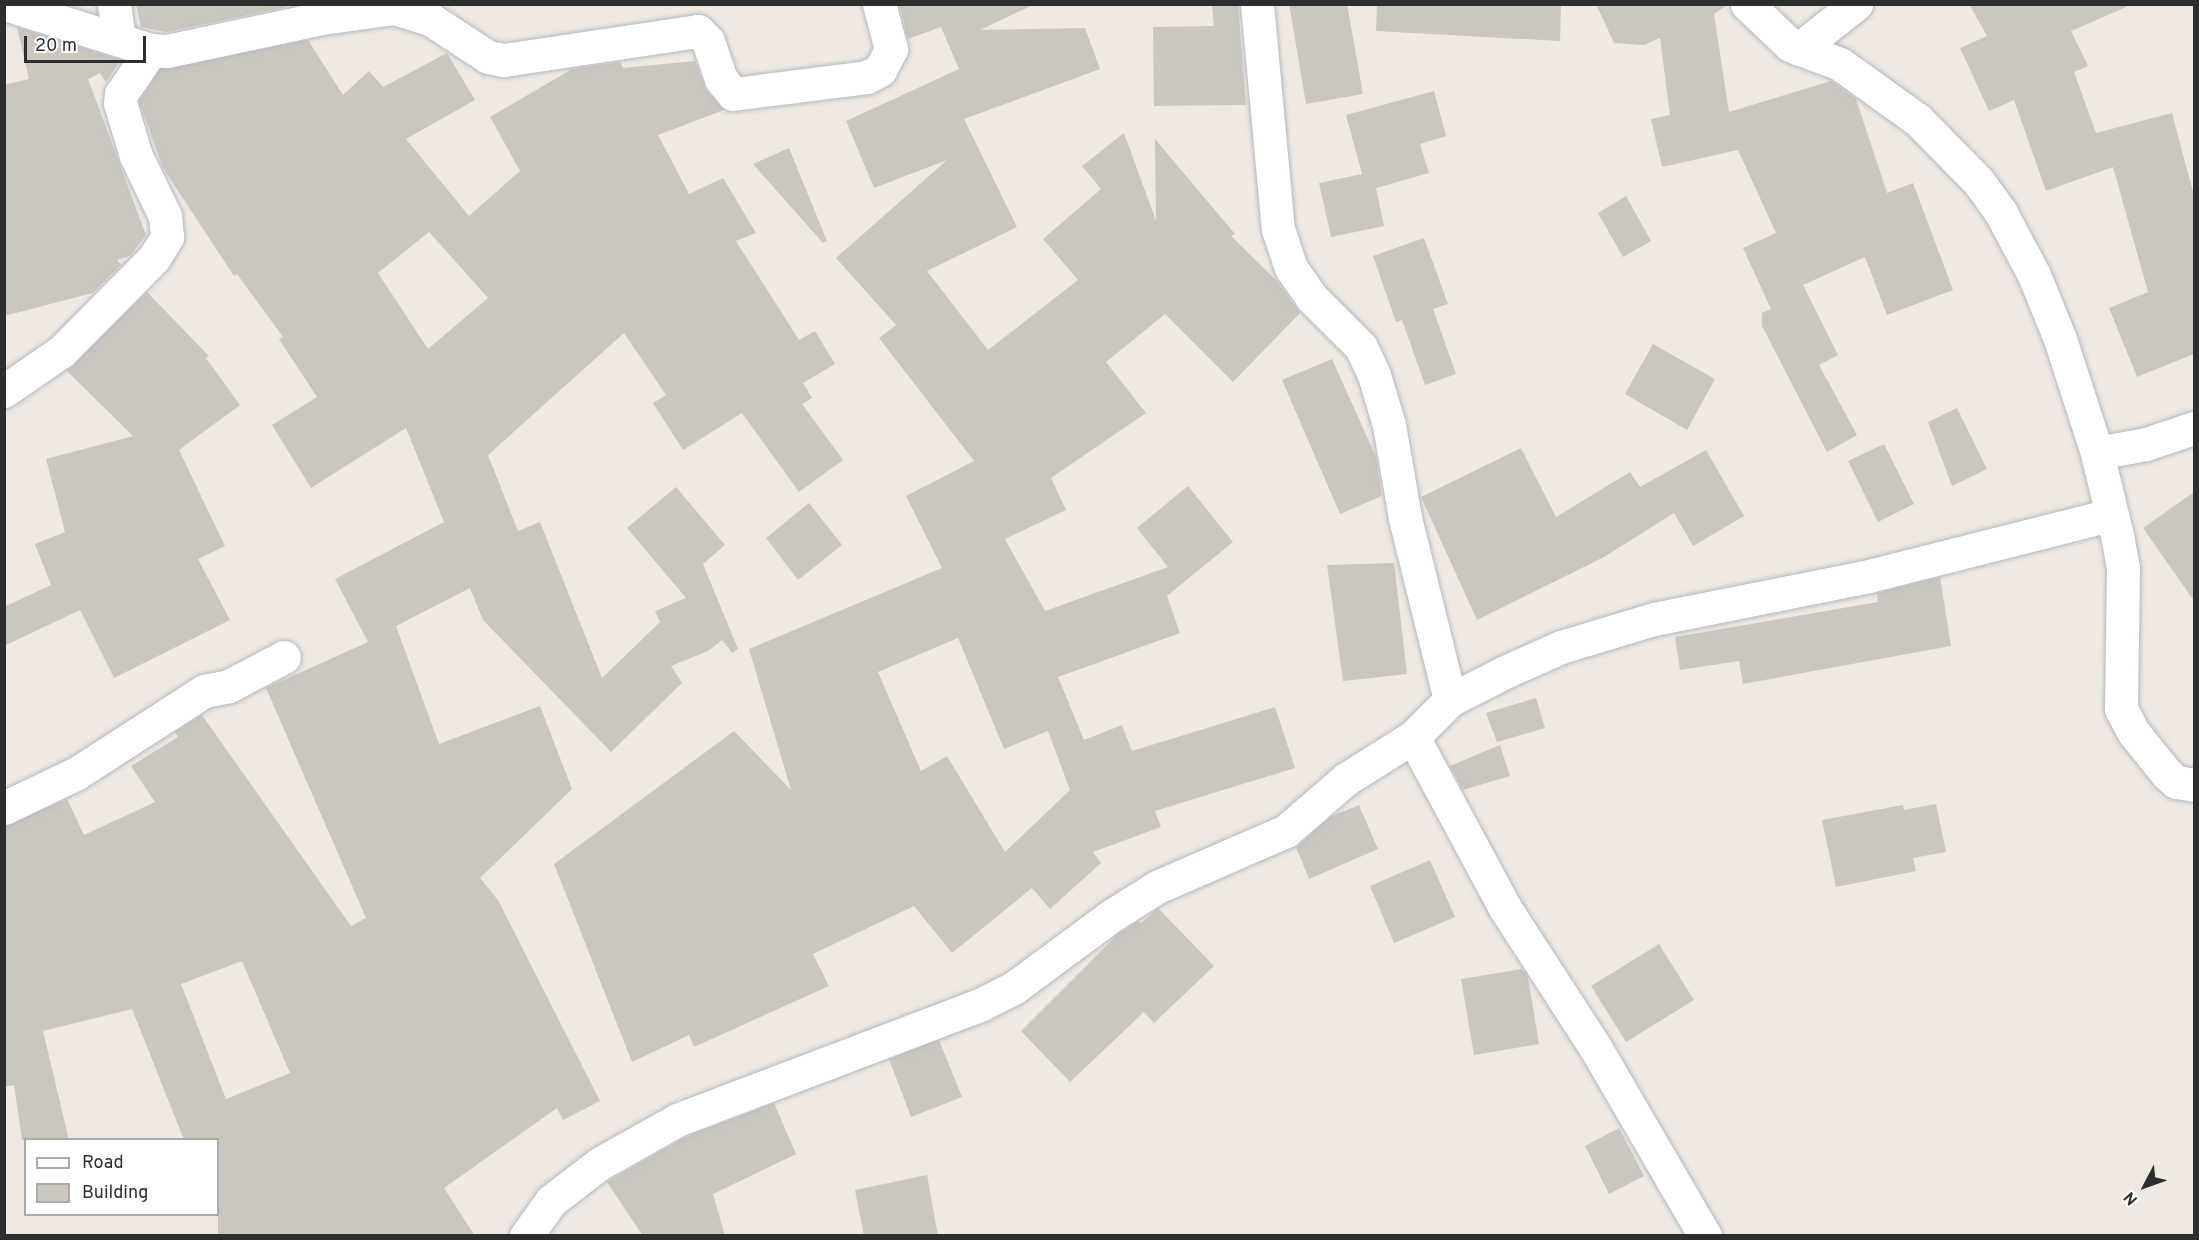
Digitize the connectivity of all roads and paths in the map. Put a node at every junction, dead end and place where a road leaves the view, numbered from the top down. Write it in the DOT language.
graph roads {
  1 [pos="5,4"];
  2 [pos="114,4"];
  3 [pos="879,4"];
  4 [pos="1257,4"];
  5 [pos="1747,4"];
  6 [pos="1856,4"];
  7 [pos="119,39"];
  8 [pos="1799,49"];
  9 [pos="152,50"];
  10 [pos="4,391"];
  11 [pos="2194,428"];
  12 [pos="2097,453"];
  13 [pos="2110,514"];
  14 [pos="284,657"];
  15 [pos="1450,700"];
  16 [pos="1413,737"];
  17 [pos="2194,785"];
  18 [pos="4,808"];
  19 [pos="526,1236"];
  20 [pos="1705,1236"];
  1 -- 7 [label="street"];
  2 -- 7 [label="street"];
  3 -- 9 [label="street"];
  4 -- 15 [label="street"];
  5 -- 8 [label="street"];
  6 -- 8 [label="street"];
  7 -- 9 [label="street"];
  8 -- 12 [label="street"];
  9 -- 10 [label="street"];
  11 -- 12 [label="street"];
  12 -- 13 [label="street"];
  13 -- 15 [label="street"];
  13 -- 17 [label="street"];
  14 -- 18 [label="street"];
  15 -- 16 [label="street"];
  16 -- 19 [label="street"];
  16 -- 20 [label="street"];
}
